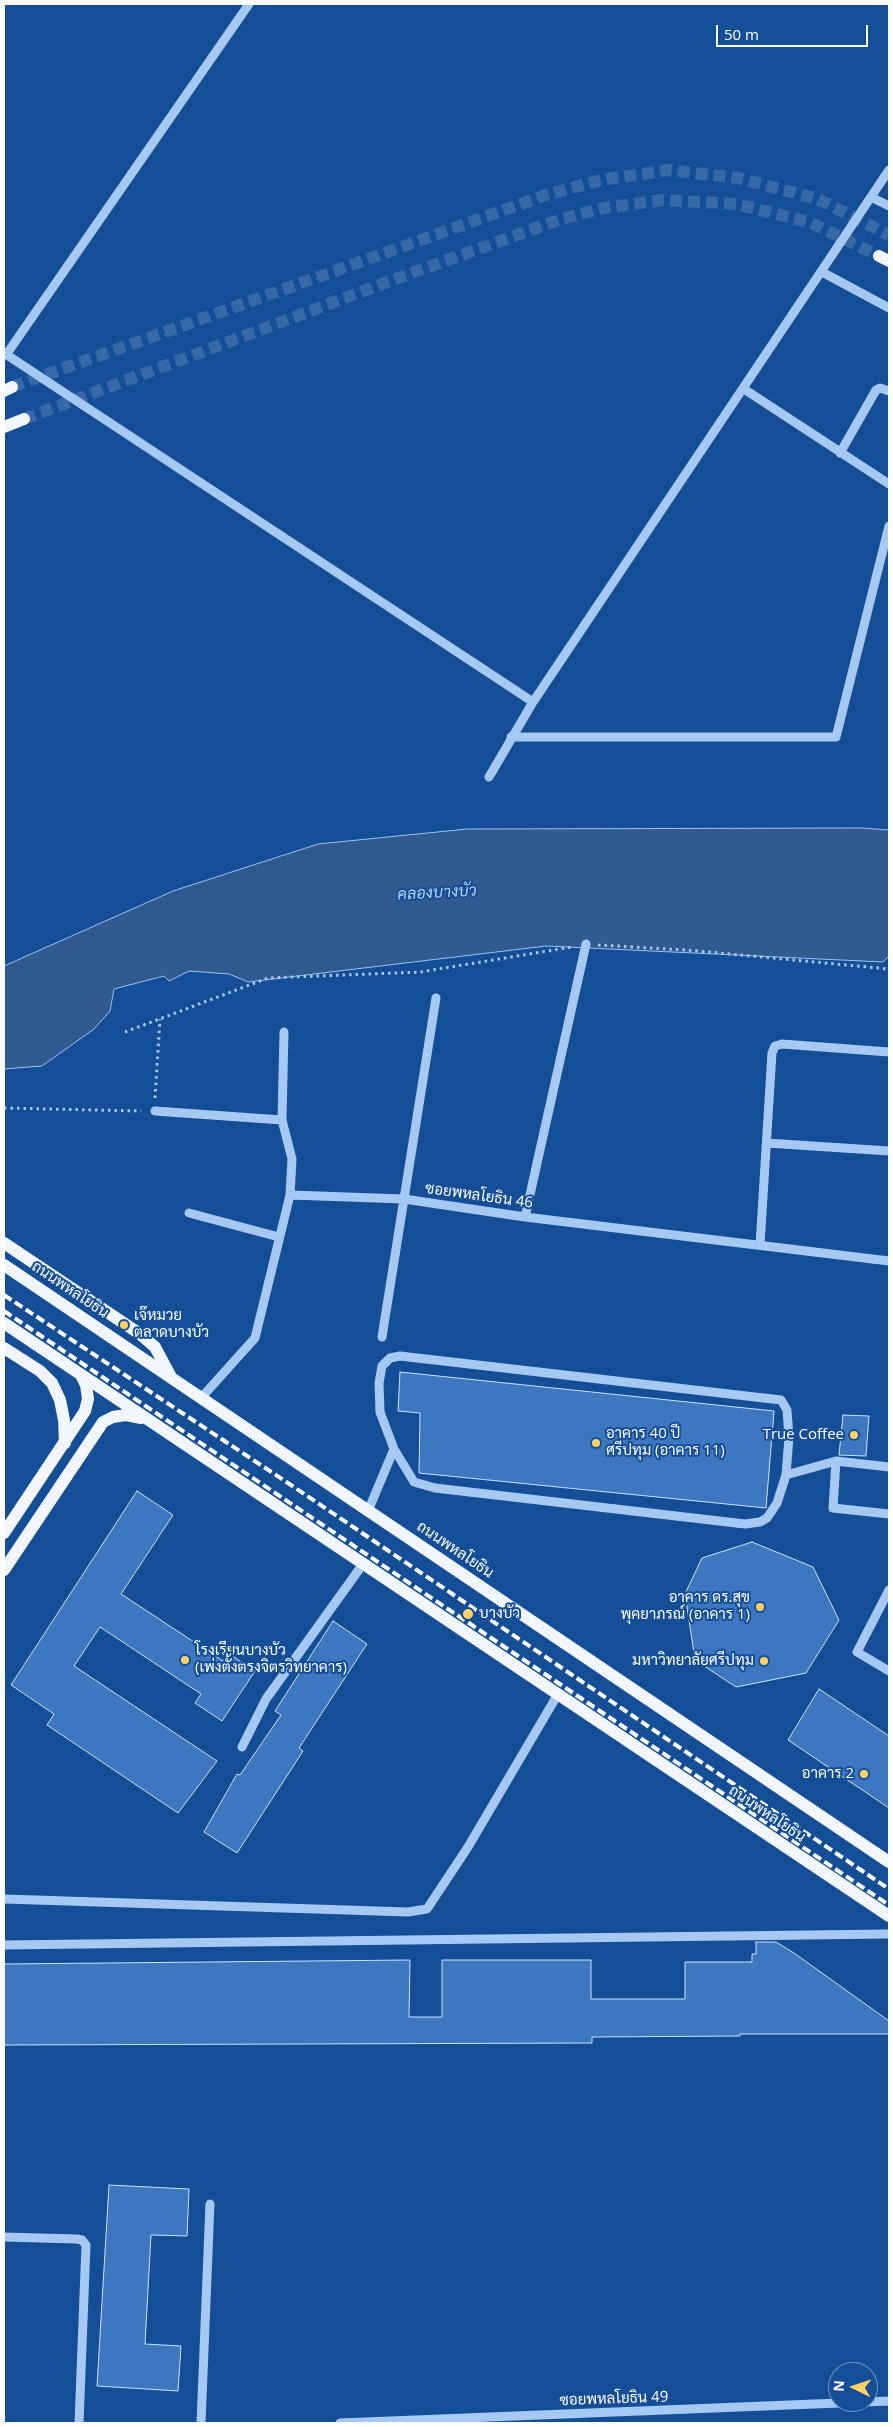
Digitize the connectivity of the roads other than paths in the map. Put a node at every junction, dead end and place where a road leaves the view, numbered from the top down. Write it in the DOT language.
graph roads {
  1 [pos="249,4"];
  2 [pos="889,170"];
  3 [pos="871,197"];
  4 [pos="889,206"];
  5 [pos="822,272"];
  6 [pos="889,308"];
  7 [pos="5,354"];
  8 [pos="744,389"];
  9 [pos="889,392"];
  10 [pos="24,419"];
  11 [pos="4,427"];
  12 [pos="840,453"];
  13 [pos="889,484"];
  14 [pos="889,526"];
  15 [pos="533,702"];
  16 [pos="511,737"];
  17 [pos="489,777"];
  18 [pos="586,944"];
  19 [pos="436,998"];
  20 [pos="284,1032"];
  21 [pos="889,1052"];
  22 [pos="154,1111"];
  23 [pos="282,1120"];
  24 [pos="767,1143"];
  25 [pos="889,1151"];
  26 [pos="290,1195"];
  27 [pos="404,1200"];
  28 [pos="189,1213"];
  29 [pos="525,1217"];
  30 [pos="279,1237"];
  31 [pos="4,1243"];
  32 [pos="760,1245"];
  33 [pos="889,1261"];
  34 [pos="4,1265"];
  35 [pos="4,1323"];
  36 [pos="382,1337"];
  37 [pos="4,1348"];
  38 [pos="80,1374"];
  39 [pos="172,1378"];
  40 [pos="201,1398"];
  41 [pos="148,1420"];
  42 [pos="65,1443"];
  43 [pos="394,1449"];
  44 [pos="836,1461"];
  45 [pos="889,1467"];
  46 [pos="786,1475"];
  47 [pos="368,1511"];
  48 [pos="889,1514"];
  49 [pos="4,1533"];
  50 [pos="363,1564"];
  51 [pos="4,1570"];
  52 [pos="889,1590"];
  53 [pos="885,1605"];
  54 [pos="889,1671"];
  55 [pos="558,1694"];
  56 [pos="242,1747"];
  57 [pos="889,1862"];
  58 [pos="4,1899"];
  59 [pos="889,1916"];
  60 [pos="889,1934"];
  61 [pos="4,1945"];
  62 [pos="210,2204"];
  63 [pos="4,2237"];
  64 [pos="889,2402"];
  65 [pos="79,2423"];
  66 [pos="201,2423"];
  67 [pos="340,2423"];
  1 -- 7 [label="street"];
  2 -- 3 [label="street"];
  3 -- 4 [label="street"];
  3 -- 5 [label="street"];
  5 -- 6 [label="street"];
  5 -- 8 [label="street"];
  7 -- 15 [label="street"];
  8 -- 12 [label="street"];
  8 -- 15 [label="street"];
  9 -- 12 [label="street"];
  10 -- 11 [label="main road"];
  12 -- 13 [label="street"];
  14 -- 16 [label="street"];
  15 -- 16 [label="street"];
  16 -- 17 [label="street"];
  18 -- 29 [label="street"];
  19 -- 27 [label="street"];
  20 -- 23 [label="street"];
  21 -- 24 [label="street"];
  22 -- 23 [label="street"];
  23 -- 26 [label="street"];
  24 -- 25 [label="street"];
  24 -- 32 [label="street"];
  26 -- 27 [label="street, ซอยพหลโยธิน 46"];
  26 -- 30 [label="street"];
  27 -- 29 [label="street, ซอยพหลโยธิน 46"];
  27 -- 36 [label="street"];
  28 -- 30 [label="street"];
  29 -- 32 [label="street, ซอยพหลโยธิน 46"];
  30 -- 40 [label="street"];
  31 -- 39 [label="main road"];
  32 -- 33 [label="street, ซอยพหลโยธิน 46"];
  34 -- 39 [label="main road, ถนนพหลโยธิน"];
  35 -- 38 [label="main road, ถนนพหลโยธิน"];
  37 -- 42 [label="main road"];
  38 -- 41 [label="main road, ถนนพหลโยธิน"];
  38 -- 42 [label="main road"];
  39 -- 40 [label="main road, ถนนพหลโยธิน"];
  40 -- 47 [label="main road, ถนนพหลโยธิน"];
  41 -- 50 [label="main road, ถนนพหลโยธิน"];
  41 -- 51 [label="main road"];
  42 -- 49 [label="main road"];
  43 -- 46 [label="street"];
  43 -- 46 [label="street"];
  43 -- 47 [label="street"];
  44 -- 45 [label="street"];
  44 -- 46 [label="street"];
  44 -- 48 [label="street"];
  47 -- 57 [label="main road, ถนนพหลโยธิน"];
  50 -- 55 [label="main road, ถนนพหลโยธิน"];
  50 -- 56 [label="street"];
  52 -- 53 [label="street"];
  53 -- 54 [label="street"];
  55 -- 58 [label="street"];
  55 -- 59 [label="main road, ถนนพหลโยธิน"];
  60 -- 61 [label="street"];
  62 -- 66 [label="street"];
  63 -- 65 [label="street"];
  64 -- 67 [label="street, ซอยพหลโยธิน 49"];
}
